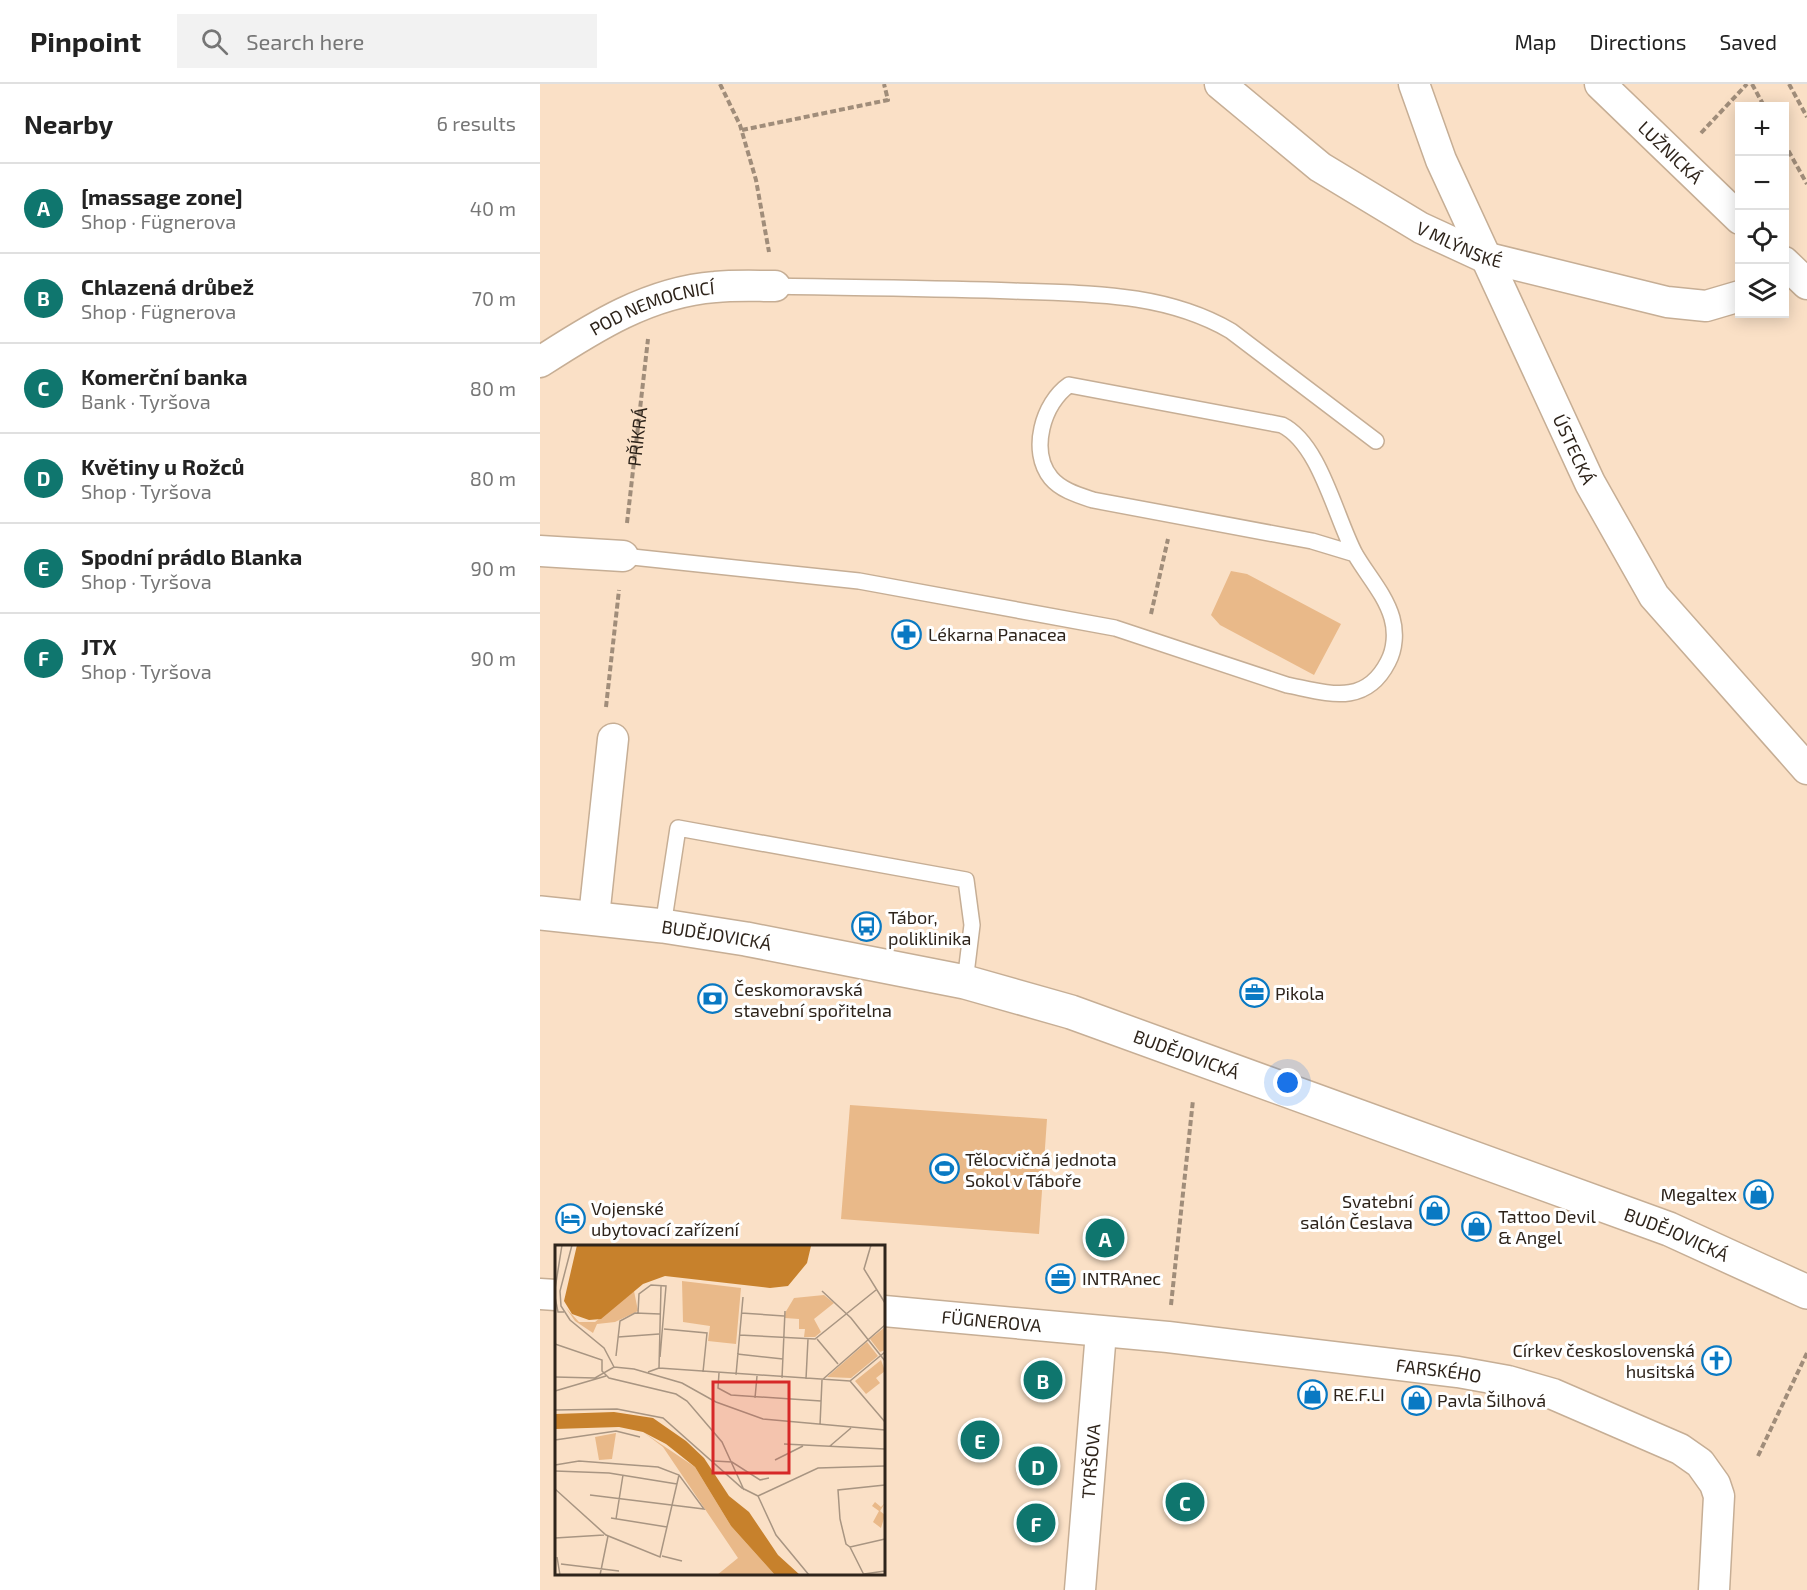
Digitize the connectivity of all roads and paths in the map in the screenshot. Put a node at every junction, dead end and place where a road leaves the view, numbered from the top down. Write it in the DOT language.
graph roads {
  1 [pos="720,84"];
  2 [pos="884,84"];
  3 [pos="1220,84"];
  4 [pos="1414,84"];
  5 [pos="1600,84"];
  6 [pos="1746,84"];
  7 [pos="1752,84"];
  8 [pos="1789,84"];
  9 [pos="1762,102"];
  10 [pos="1807,117"];
  11 [pos="741,130"];
  12 [pos="1700,131"];
  13 [pos="1789,150"];
  14 [pos="1807,184"];
  15 [pos="1735,214"];
  16 [pos="1484,257"];
  17 [pos="772,272"];
  18 [pos="1735,297"];
  19 [pos="647,347"];
  20 [pos="540,362"];
  21 [pos="1376,441"];
  22 [pos="1173,515"];
  23 [pos="624,541"];
  24 [pos="540,551"];
  25 [pos="1355,554"];
  26 [pos="619,595"];
  27 [pos="1146,638"];
  28 [pos="606,710"];
  29 [pos="613,739"];
  30 [pos="1807,769"];
  31 [pos="540,913"];
  32 [pos="594,917"];
  33 [pos="663,926"];
  34 [pos="964,982"];
  35 [pos="1193,1100"];
  36 [pos="1807,1292"];
  37 [pos="540,1294"];
  38 [pos="555,1295"];
  39 [pos="1170,1309"];
  40 [pos="885,1311"];
  41 [pos="1101,1332"];
  42 [pos="1807,1353"];
  43 [pos="1758,1456"];
  44 [pos="1080,1590"];
  45 [pos="1714,1590"];
  1 -- 11 [label="path"];
  2 -- 11 [label="path"];
  3 -- 16 [label="street, V MLÝNSKÉ"];
  4 -- 16 [label="street, ÚSTECKÁ"];
  5 -- 15 [label="street, LUŽNICKÁ"];
  6 -- 12 [label="path"];
  7 -- 9 [label="path"];
  8 -- 10 [label="path"];
  11 -- 17 [label="path"];
  13 -- 14 [label="path"];
  16 -- 18 [label="street, V MLÝNSKÉ"];
  16 -- 30 [label="street, ÚSTECKÁ"];
  17 -- 20 [label="street, POD NEMOCNICÍ"];
  17 -- 21 [label="lane"];
  19 -- 23 [label="path, PŘÍKRÁ"];
  22 -- 25 [label="lane"];
  22 -- 25 [label="lane"];
  22 -- 27 [label="path"];
  23 -- 24 [label="street"];
  23 -- 27 [label="lane"];
  25 -- 27 [label="lane"];
  26 -- 28 [label="path"];
  29 -- 32 [label="street"];
  31 -- 32 [label="main road, BUDĚJOVICKÁ"];
  32 -- 33 [label="main road, BUDĚJOVICKÁ"];
  33 -- 34 [label="main road, BUDĚJOVICKÁ"];
  33 -- 34 [label="lane"];
  34 -- 36 [label="main road, BUDĚJOVICKÁ"];
  35 -- 39 [label="path"];
  37 -- 38 [label="street"];
  40 -- 41 [label="street, FÜGNEROVA"];
  41 -- 44 [label="street, TYRŠOVA"];
  41 -- 45 [label="street, FARSKÉHO"];
  42 -- 43 [label="path"];
}
